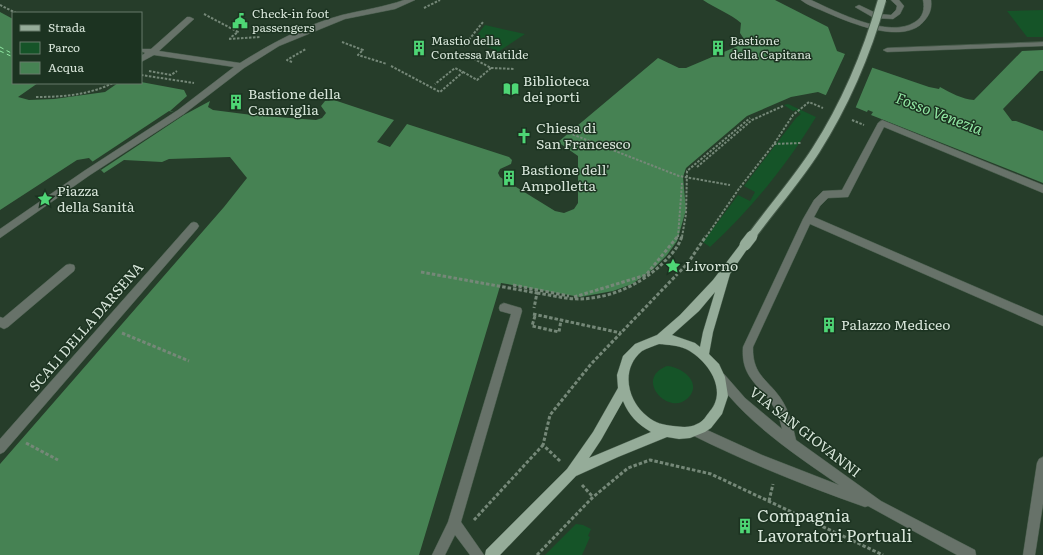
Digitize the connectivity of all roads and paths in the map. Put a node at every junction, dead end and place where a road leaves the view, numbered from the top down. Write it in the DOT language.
graph roads {
  1 [pos="411,0"];
  2 [pos="805,0"];
  3 [pos="882,0"];
  4 [pos="895,0"];
  5 [pos="927,0"];
  6 [pos="0,4"];
  7 [pos="859,7"];
  8 [pos="14,12"];
  9 [pos="199,12"];
  10 [pos="190,19"];
  11 [pos="483,22"];
  12 [pos="229,38"];
  13 [pos="342,42"];
  14 [pos="1041,44"];
  15 [pos="464,46"];
  16 [pos="887,50"];
  17 [pos="145,51"];
  18 [pos="153,52"];
  19 [pos="465,54"];
  20 [pos="142,59"];
  21 [pos="387,64"];
  22 [pos="241,66"];
  23 [pos="391,66"];
  24 [pos="491,68"];
  25 [pos="515,69"];
  26 [pos="146,70"];
  27 [pos="184,72"];
  28 [pos="463,72"];
  29 [pos="112,84"];
  30 [pos="435,84"];
  31 [pos="36,97"];
  32 [pos="813,104"];
  33 [pos="783,106"];
  34 [pos="750,118"];
  35 [pos="569,133"];
  36 [pos="801,143"];
  37 [pos="774,144"];
  38 [pos="697,167"];
  39 [pos="686,178"];
  40 [pos="682,183"];
  41 [pos="730,185"];
  42 [pos="1043,189"];
  43 [pos="808,218"];
  44 [pos="194,226"];
  45 [pos="0,234"];
  46 [pos="70,268"];
  47 [pos="727,271"];
  48 [pos="421,272"];
  49 [pos="512,285"];
  50 [pos="504,308"];
  51 [pos="562,320"];
  52 [pos="1043,321"];
  53 [pos="0,322"];
  54 [pos="116,330"];
  55 [pos="621,333"];
  56 [pos="660,339"];
  57 [pos="704,354"];
  58 [pos="189,361"];
  59 [pos="720,378"];
  60 [pos="623,390"];
  61 [pos="696,431"];
  62 [pos="665,432"];
  63 [pos="21,440"];
  64 [pos="791,444"];
  65 [pos="543,445"];
  66 [pos="0,448"];
  67 [pos="58,460"];
  68 [pos="1043,463"];
  69 [pos="570,473"];
  70 [pos="877,505"];
  71 [pos="454,524"];
  72 [pos="438,555"];
  73 [pos="478,555"];
  74 [pos="491,555"];
  75 [pos="536,555"];
  76 [pos="883,555"];
  77 [pos="970,555"];
  78 [pos="1029,555"];
  1 -- 22 [label="street"];
  2 -- 5 [label="street"];
  3 -- 47 [label="main road, bridge"];
  4 -- 7 [label="street"];
  6 -- 8 [label="path"];
  9 -- 12 [label="path"];
  10 -- 18 [label="street"];
  11 -- 15 [label="path"];
  13 -- 21 [label="path"];
  14 -- 16 [label="street"];
  17 -- 18 [label="street"];
  18 -- 20 [label="street"];
  18 -- 22 [label="street"];
  19 -- 24 [label="path"];
  22 -- 45 [label="street"];
  23 -- 28 [label="path"];
  24 -- 25 [label="path"];
  24 -- 28 [label="path"];
  26 -- 27 [label="path"];
  28 -- 30 [label="path"];
  29 -- 31 [label="path"];
  32 -- 37 [label="path"];
  33 -- 38 [label="path"];
  34 -- 39 [label="path"];
  35 -- 39 [label="path"];
  36 -- 37 [label="path"];
  37 -- 55 [label="path"];
  39 -- 41 [label="path"];
  39 -- 48 [label="path"];
  40 -- 49 [label="path"];
  42 -- 43 [label="street"];
  43 -- 52 [label="street"];
  43 -- 64 [label="street"];
  44 -- 66 [label="street, SCALI DELLA DARSENA"];
  46 -- 53 [label="street"];
  47 -- 56 [label="main road"];
  47 -- 57 [label="main road"];
  50 -- 71 [label="street"];
  51 -- 51 [label="path"];
  51 -- 55 [label="path"];
  54 -- 58 [label="path"];
  55 -- 65 [label="path"];
  56 -- 57 [label="main road"];
  56 -- 60 [label="main road"];
  57 -- 59 [label="main road"];
  59 -- 61 [label="main road"];
  59 -- 64 [label="street, VIA SAN GIOVANNI"];
  60 -- 62 [label="main road"];
  60 -- 69 [label="main road"];
  61 -- 62 [label="main road"];
  61 -- 70 [label="street, VIA SAN GIOVANNI"];
  62 -- 69 [label="main road"];
  63 -- 67 [label="path"];
  64 -- 70 [label="street, VIA SAN GIOVANNI"];
  65 -- 69 [label="path"];
  65 -- 71 [label="path"];
  68 -- 78 [label="street"];
  69 -- 74 [label="main road"];
  70 -- 77 [label="street, VIA SAN GIOVANNI"];
  71 -- 72 [label="street"];
  71 -- 73 [label="street"];
  75 -- 76 [label="path"];
}
